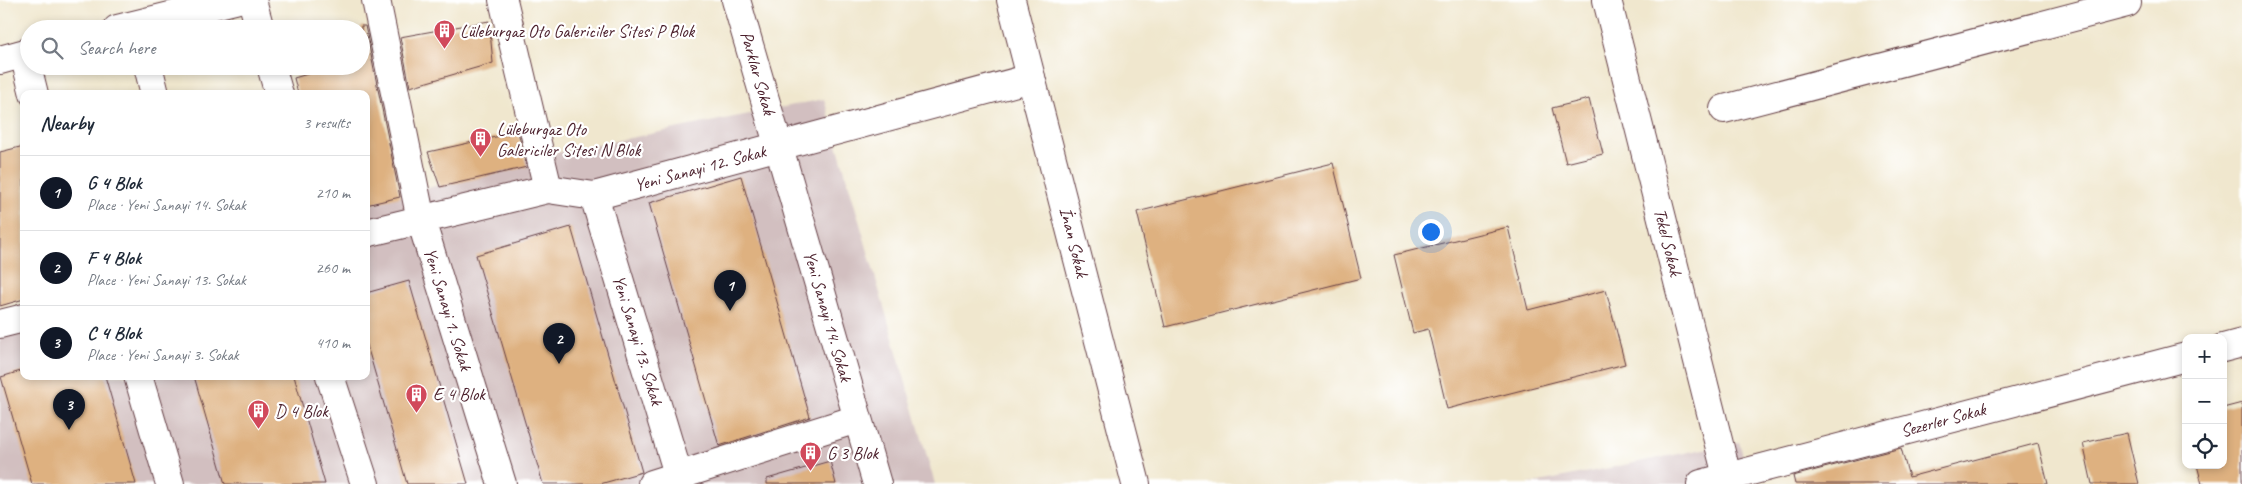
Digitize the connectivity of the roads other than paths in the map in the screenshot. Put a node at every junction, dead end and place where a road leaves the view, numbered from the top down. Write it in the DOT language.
graph roads {
  1 [pos="235,0"];
  2 [pos="252,0"];
  3 [pos="376,0"];
  4 [pos="503,0"];
  5 [pos="736,0"];
  6 [pos="1011,0"];
  7 [pos="1607,0"];
  8 [pos="2125,0"];
  9 [pos="157,20"];
  10 [pos="258,20"];
  11 [pos="26,75"];
  12 [pos="151,75"];
  13 [pos="274,75"];
  14 [pos="1031,78"];
  15 [pos="32,90"];
  16 [pos="155,90"];
  17 [pos="278,90"];
  18 [pos="1724,109"];
  19 [pos="780,147"];
  20 [pos="548,189"];
  21 [pos="594,196"];
  22 [pos="421,220"];
  23 [pos="370,232"];
  24 [pos="20,319"];
  25 [pos="0,324"];
  26 [pos="2242,343"];
  27 [pos="2227,347"];
  28 [pos="2182,358"];
  29 [pos="139,380"];
  30 [pos="331,380"];
  31 [pos="857,419"];
  32 [pos="680,480"];
  33 [pos="1728,481"];
  34 [pos="170,484"];
  35 [pos="365,484"];
  36 [pos="502,484"];
  37 [pos="652,484"];
  38 [pos="877,484"];
  39 [pos="1136,484"];
  40 [pos="1701,484"];
  1 -- 9 [label="street"];
  2 -- 10 [label="street"];
  3 -- 22 [label="street, Yeni Sanayi 1. Sokak"];
  4 -- 20 [label="street"];
  5 -- 19 [label="street, Parklar Sokak"];
  6 -- 14 [label="street, İnan Sokak"];
  7 -- 33 [label="street, Tekel Sokak"];
  8 -- 18 [label="street"];
  11 -- 15 [label="street"];
  12 -- 16 [label="street"];
  13 -- 17 [label="street"];
  14 -- 19 [label="street, Yeni Sanayi 12. Sokak"];
  14 -- 39 [label="street, İnan Sokak"];
  19 -- 21 [label="street, Yeni Sanayi 12. Sokak"];
  19 -- 31 [label="street, Yeni Sanayi 14. Sokak"];
  20 -- 21 [label="street, Yeni Sanayi 12. Sokak"];
  20 -- 22 [label="street, Yeni Sanayi 12. Sokak"];
  21 -- 32 [label="street, Yeni Sanayi 13. Sokak"];
  22 -- 23 [label="street, Yeni Sanayi 12. Sokak"];
  22 -- 36 [label="street, Yeni Sanayi 1. Sokak"];
  24 -- 25 [label="street"];
  26 -- 27 [label="street"];
  28 -- 33 [label="street, Sezerler Sokak"];
  29 -- 34 [label="street"];
  30 -- 35 [label="street"];
  31 -- 32 [label="street"];
  31 -- 38 [label="street, Yeni Sanayi 14. Sokak"];
  32 -- 37 [label="street"];
  33 -- 40 [label="street, Sezerler Sokak"];
}
